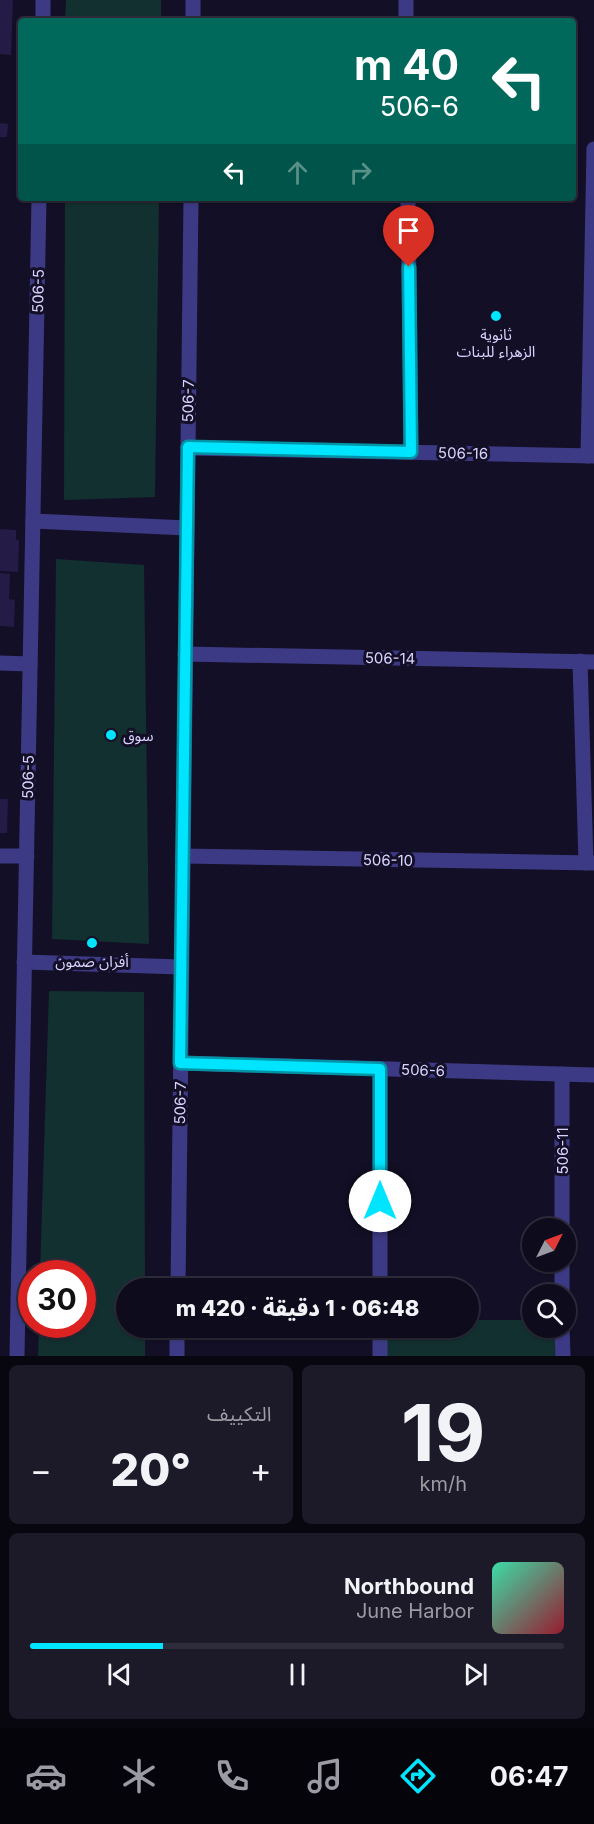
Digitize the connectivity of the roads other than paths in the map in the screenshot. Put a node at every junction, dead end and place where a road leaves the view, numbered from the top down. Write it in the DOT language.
graph roads {
  1 [pos="43,0"];
  2 [pos="193,0"];
  3 [pos="406,0"];
  4 [pos="43,18"];
  5 [pos="193,18"];
  6 [pos="406,18"];
  7 [pos="594,149"];
  8 [pos="39,201"];
  9 [pos="191,201"];
  10 [pos="408,201"];
  11 [pos="188,447"];
  12 [pos="411,452"];
  13 [pos="591,456"];
  14 [pos="33,521"];
  15 [pos="187,528"];
  16 [pos="185,654"];
  17 [pos="587,662"];
  18 [pos="0,663"];
  19 [pos="30,664"];
  20 [pos="0,856"];
  21 [pos="27,856"];
  22 [pos="183,856"];
  23 [pos="590,863"];
  24 [pos="24,963"];
  25 [pos="182,967"];
  26 [pos="180,1063"];
  27 [pos="380,1069"];
  28 [pos="562,1074"];
  29 [pos="594,1075"];
  30 [pos="562,1218"];
  31 [pos="178,1278"];
  32 [pos="380,1278"];
  33 [pos="177,1338"];
  34 [pos="380,1338"];
  35 [pos="562,1338"];
  36 [pos="16,1356"];
  37 [pos="177,1356"];
  38 [pos="380,1356"];
  39 [pos="562,1356"];
  1 -- 4 [label="street"];
  2 -- 5 [label="street"];
  3 -- 6 [label="street"];
  7 -- 13 [label="street"];
  8 -- 14 [label="street, 506-5"];
  9 -- 11 [label="street, 506-7"];
  10 -- 12 [label="street"];
  11 -- 12 [label="street, 506-16"];
  11 -- 15 [label="street, 506-7"];
  12 -- 13 [label="street, 506-16"];
  14 -- 15 [label="street"];
  14 -- 19 [label="street, 506-5"];
  15 -- 16 [label="street, 506-7"];
  16 -- 17 [label="street, 506-14"];
  16 -- 22 [label="street, 506-7"];
  17 -- 23 [label="street"];
  18 -- 19 [label="street"];
  19 -- 21 [label="street, 506-5"];
  20 -- 21 [label="street"];
  21 -- 24 [label="street, 506-5"];
  22 -- 23 [label="street, 506-10"];
  22 -- 25 [label="street, 506-7"];
  24 -- 25 [label="street"];
  24 -- 36 [label="street, 506-5"];
  25 -- 26 [label="street, 506-7"];
  26 -- 27 [label="street, 506-6"];
  26 -- 31 [label="street, 506-7"];
  27 -- 28 [label="street, 506-6"];
  27 -- 32 [label="street"];
  28 -- 29 [label="street, 506-6"];
  28 -- 30 [label="street, 506-11"];
  33 -- 37 [label="street"];
  34 -- 38 [label="street"];
  35 -- 39 [label="street"];
}
